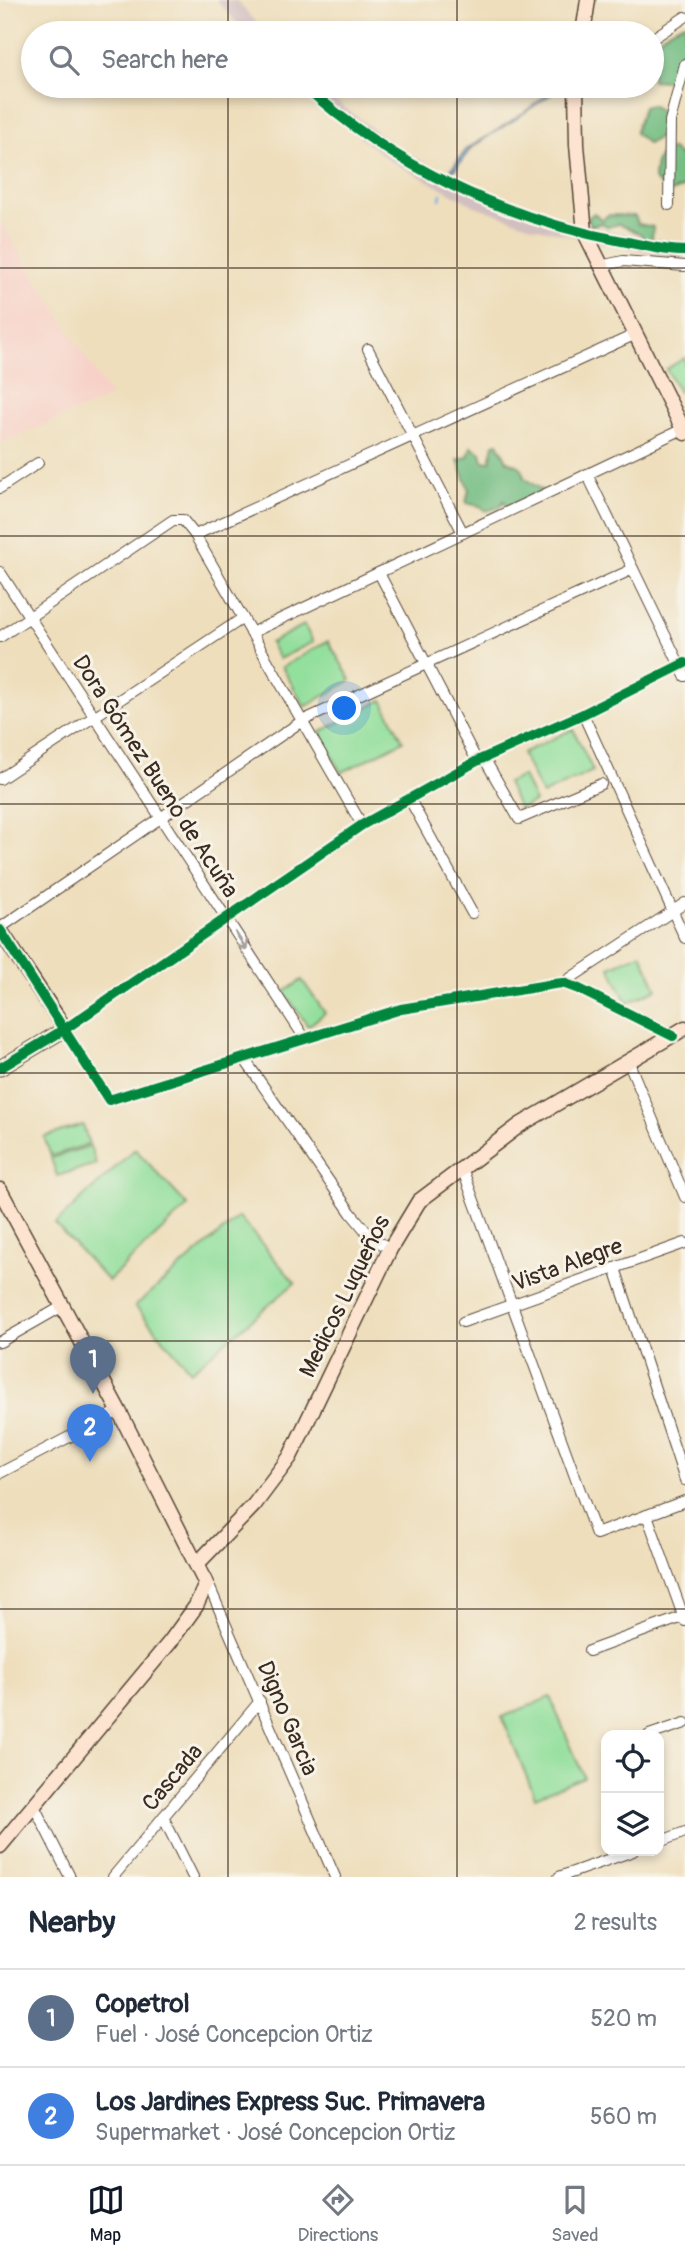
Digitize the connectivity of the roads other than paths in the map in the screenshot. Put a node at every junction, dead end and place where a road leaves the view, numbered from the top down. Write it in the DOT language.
graph roads {
  1 [pos="588,0"];
  2 [pos="685,17"];
  3 [pos="585,21"];
  4 [pos="664,31"];
  5 [pos="685,64"];
  6 [pos="578,98"];
  7 [pos="669,205"];
  8 [pos="600,266"];
  9 [pos="685,266"];
  10 [pos="634,335"];
  11 [pos="368,349"];
  12 [pos="684,431"];
  13 [pos="414,438"];
  14 [pos="38,463"];
  15 [pos="587,474"];
  16 [pos="0,488"];
  17 [pos="463,533"];
  18 [pos="195,535"];
  19 [pos="633,569"];
  20 [pos="0,572"];
  21 [pos="379,573"];
  22 [pos="30,618"];
  23 [pos="243,618"];
  24 [pos="251,633"];
  25 [pos="0,637"];
  26 [pos="682,664"];
  27 [pos="426,665"];
  28 [pos="685,676"];
  29 [pos="583,714"];
  30 [pos="93,715"];
  31 [pos="302,721"];
  32 [pos="480,760"];
  33 [pos="0,779"];
  34 [pos="601,784"];
  35 [pos="409,798"];
  36 [pos="162,819"];
  37 [pos="362,825"];
  38 [pos="685,903"];
  39 [pos="672,912"];
  40 [pos="472,913"];
  41 [pos="226,919"];
  42 [pos="0,929"];
  43 [pos="685,938"];
  44 [pos="563,984"];
  45 [pos="65,1029"];
  46 [pos="679,1032"];
  47 [pos="304,1037"];
  48 [pos="243,1057"];
  49 [pos="629,1063"];
  50 [pos="0,1068"];
  51 [pos="462,1168"];
  52 [pos="0,1190"];
  53 [pos="685,1197"];
  54 [pos="685,1243"];
  55 [pos="390,1249"];
  56 [pos="614,1268"];
  57 [pos="512,1305"];
  58 [pos="63,1306"];
  59 [pos="463,1322"];
  60 [pos="0,1342"];
  61 [pos="119,1411"];
  62 [pos="0,1473"];
  63 [pos="685,1479"];
  64 [pos="685,1501"];
  65 [pos="647,1515"];
  66 [pos="200,1570"];
  67 [pos="684,1618"];
  68 [pos="589,1651"];
  69 [pos="260,1701"];
  70 [pos="685,1723"];
  71 [pos="664,1730"];
  72 [pos="34,1805"];
  73 [pos="163,1817"];
  74 [pos="685,1832"];
  75 [pos="664,1840"];
  76 [pos="0,1846"];
  77 [pos="620,1856"];
  78 [pos="70,1877"];
  79 [pos="113,1877"];
  80 [pos="193,1877"];
  81 [pos="335,1877"];
  82 [pos="559,1877"];
  1 -- 3 [label="street"];
  2 -- 4 [label="street"];
  5 -- 7 [label="street"];
  6 -- 8 [label="street"];
  8 -- 9 [label="street"];
  8 -- 10 [label="street"];
  10 -- 12 [label="street"];
  10 -- 13 [label="street"];
  11 -- 13 [label="street"];
  12 -- 15 [label="street"];
  13 -- 17 [label="street"];
  13 -- 18 [label="street"];
  14 -- 16 [label="street"];
  15 -- 17 [label="street"];
  15 -- 19 [label="street"];
  17 -- 21 [label="street"];
  18 -- 22 [label="street"];
  18 -- 23 [label="street"];
  19 -- 26 [label="street"];
  19 -- 27 [label="street"];
  20 -- 22 [label="street, Dora Gómez Bueno de Acuña"];
  21 -- 24 [label="street"];
  21 -- 27 [label="street"];
  22 -- 25 [label="street"];
  22 -- 30 [label="street, Dora Gómez Bueno de Acuña"];
  23 -- 24 [label="street"];
  23 -- 30 [label="street"];
  24 -- 31 [label="street"];
  26 -- 28 [label="street"];
  26 -- 29 [label="street"];
  27 -- 31 [label="street"];
  27 -- 32 [label="street"];
  29 -- 32 [label="street"];
  29 -- 39 [label="street"];
  30 -- 33 [label="street"];
  30 -- 36 [label="street, Dora Gómez Bueno de Acuña"];
  31 -- 36 [label="street"];
  31 -- 37 [label="street"];
  32 -- 34 [label="street"];
  32 -- 35 [label="street"];
  35 -- 37 [label="street"];
  35 -- 40 [label="street"];
  36 -- 41 [label="street, Dora Gómez Bueno de Acuña"];
  36 -- 42 [label="street"];
  37 -- 41 [label="street"];
  38 -- 39 [label="street"];
  39 -- 43 [label="street"];
  39 -- 44 [label="street"];
  41 -- 45 [label="street"];
  41 -- 47 [label="street, Dora Gómez Bueno de Acuña, one-way"];
  42 -- 45 [label="street"];
  44 -- 46 [label="street"];
  44 -- 47 [label="street"];
  45 -- 48 [label="street"];
  45 -- 50 [label="street"];
  46 -- 49 [label="street, Medicos Luqueños"];
  47 -- 48 [label="street"];
  48 -- 55 [label="street"];
  49 -- 51 [label="street, Medicos Luqueños"];
  49 -- 53 [label="street"];
  51 -- 55 [label="street, Medicos Luqueños"];
  51 -- 57 [label="street"];
  52 -- 58 [label="street"];
  54 -- 56 [label="street, Vista Alegre"];
  55 -- 66 [label="street, Medicos Luqueños"];
  56 -- 57 [label="street, Vista Alegre"];
  56 -- 63 [label="street"];
  57 -- 59 [label="street, Vista Alegre"];
  57 -- 65 [label="street"];
  58 -- 60 [label="street"];
  58 -- 61 [label="street"];
  61 -- 62 [label="street"];
  61 -- 66 [label="street"];
  64 -- 65 [label="street"];
  65 -- 67 [label="street"];
  66 -- 69 [label="street, Digno Garcia"];
  66 -- 72 [label="street"];
  67 -- 68 [label="street"];
  69 -- 73 [label="street, Cascada"];
  69 -- 81 [label="street, Digno Garcia"];
  70 -- 71 [label="street"];
  72 -- 76 [label="street"];
  72 -- 78 [label="street"];
  73 -- 79 [label="street, Cascada"];
  73 -- 80 [label="street"];
  74 -- 75 [label="street"];
  77 -- 82 [label="street"];
}
